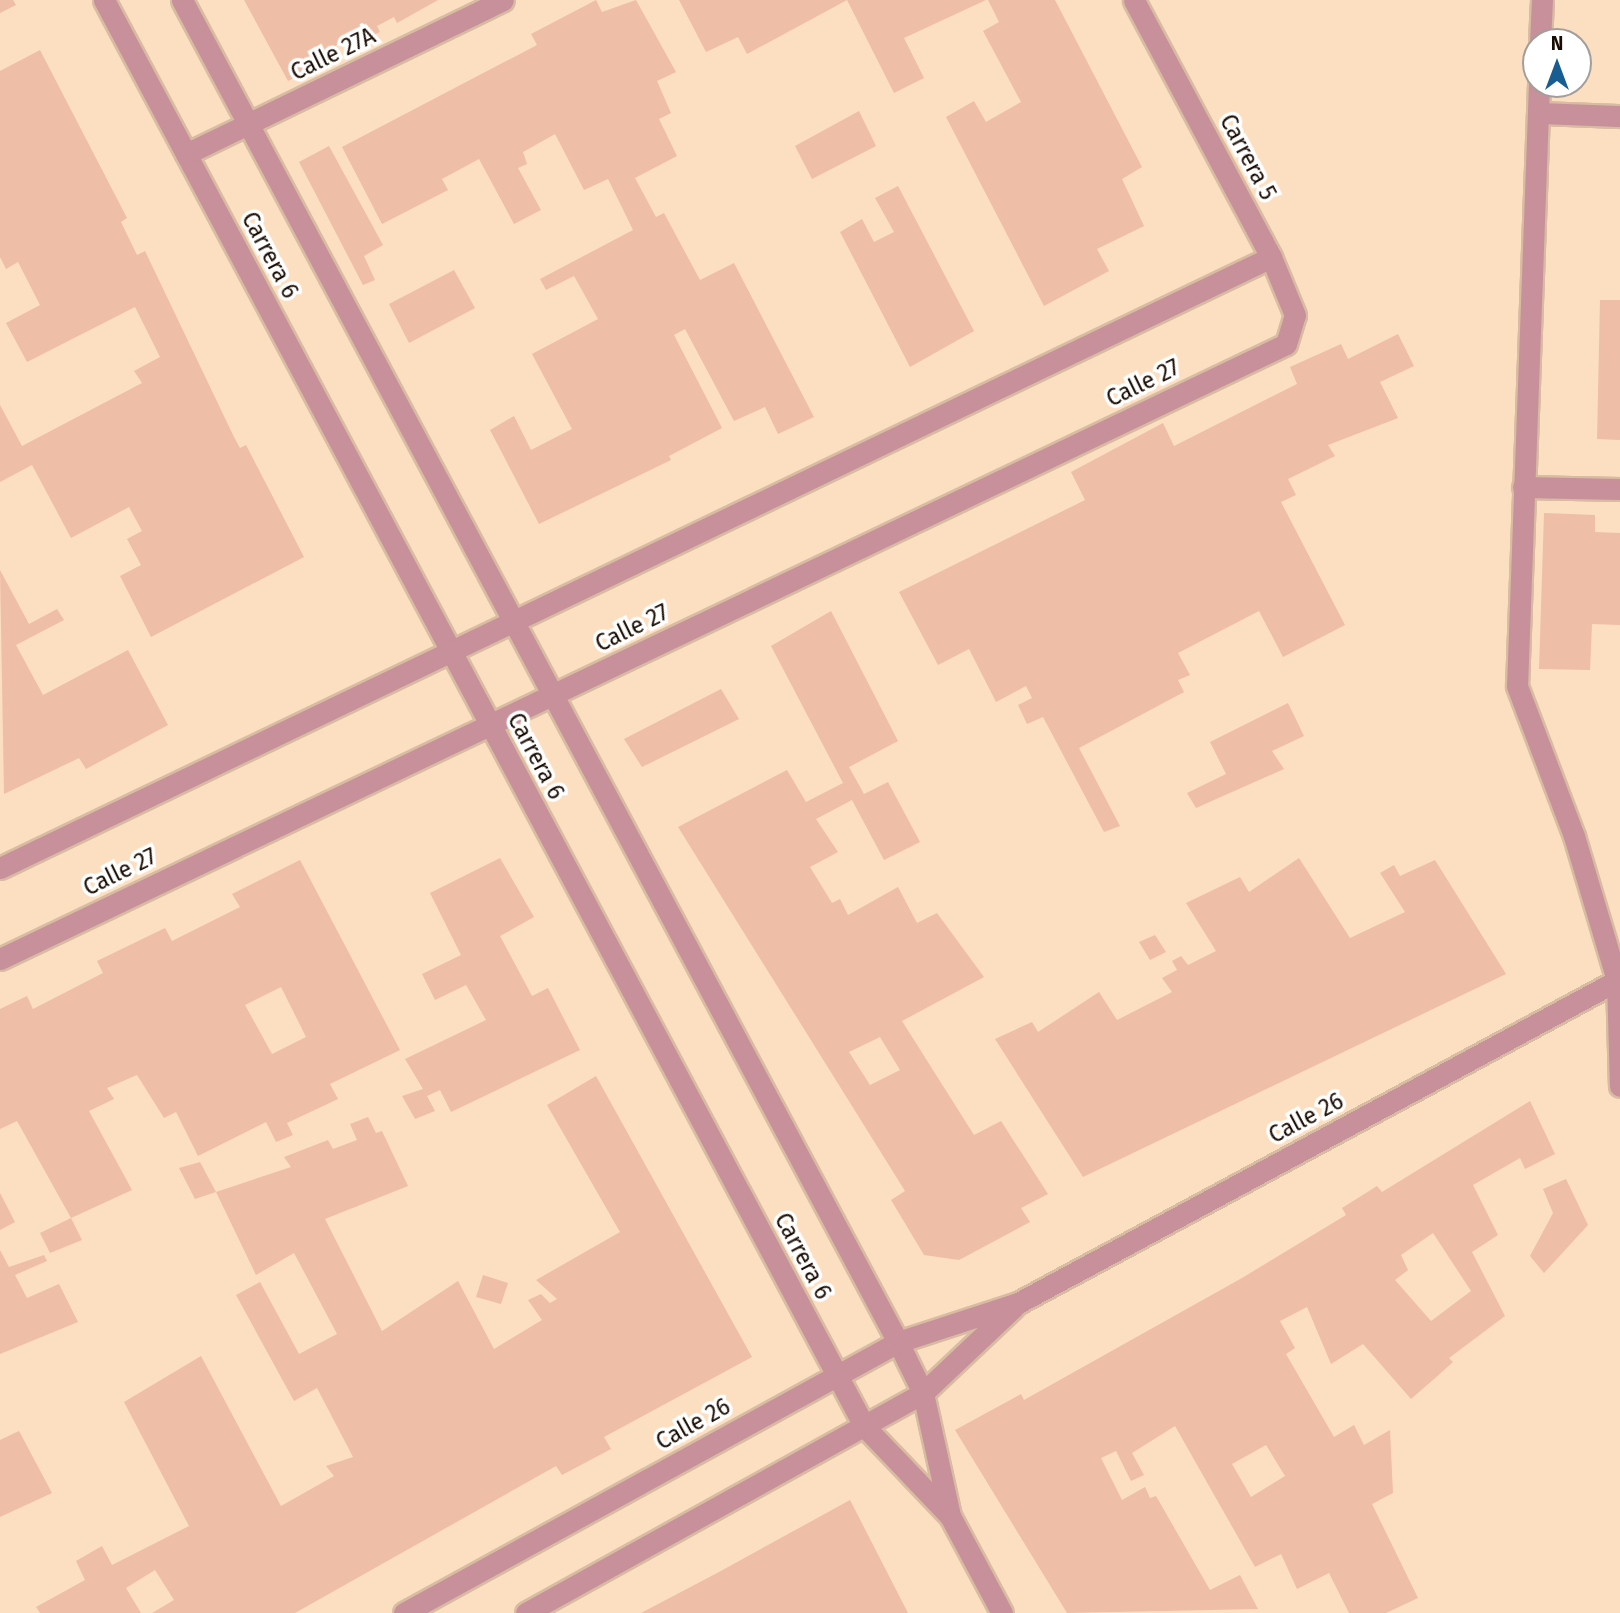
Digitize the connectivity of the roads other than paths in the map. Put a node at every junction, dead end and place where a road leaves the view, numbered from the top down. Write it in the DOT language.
graph roads {
  1 [pos="104,0"];
  2 [pos="182,0"];
  3 [pos="503,0"];
  4 [pos="1134,0"];
  5 [pos="1542,0"];
  6 [pos="1541,28"];
  7 [pos="1539,98"];
  8 [pos="1538,113"];
  9 [pos="1620,116"];
  10 [pos="249,125"];
  11 [pos="186,154"];
  12 [pos="1272,257"];
  13 [pos="1286,344"];
  14 [pos="1523,487"];
  15 [pos="1620,489"];
  16 [pos="513,622"];
  17 [pos="452,652"];
  18 [pos="552,695"];
  19 [pos="490,724"];
  20 [pos="0,868"];
  21 [pos="0,959"];
  22 [pos="1618,979"];
  23 [pos="1620,1086"];
  24 [pos="1018,1303"];
  25 [pos="898,1342"];
  26 [pos="837,1375"];
  27 [pos="922,1393"];
  28 [pos="864,1426"];
  29 [pos="950,1516"];
  30 [pos="404,1613"];
  31 [pos="526,1613"];
  32 [pos="1002,1613"];
  1 -- 11 [label="street, Carrera 6"];
  2 -- 10 [label="street, Carrera 6"];
  3 -- 10 [label="street, Calle 27A"];
  4 -- 12 [label="street, Carrera 5"];
  5 -- 6 [label="street"];
  7 -- 8 [label="street"];
  8 -- 9 [label="street"];
  8 -- 14 [label="street"];
  10 -- 11 [label="street, Calle 27A"];
  10 -- 16 [label="street, Carrera 6"];
  11 -- 17 [label="street, Carrera 6"];
  12 -- 13 [label="street, Carrera 5"];
  12 -- 16 [label="street"];
  13 -- 18 [label="street, Calle 27"];
  14 -- 15 [label="street"];
  14 -- 22 [label="street"];
  16 -- 17 [label="street"];
  16 -- 18 [label="street, Carrera 6"];
  17 -- 19 [label="street, Carrera 6"];
  17 -- 20 [label="street"];
  18 -- 19 [label="street, Calle 27"];
  18 -- 25 [label="street, Carrera 6"];
  19 -- 21 [label="street, Calle 27"];
  19 -- 26 [label="street, Carrera 6"];
  22 -- 23 [label="street"];
  22 -- 24 [label="street, Calle 26"];
  24 -- 25 [label="street, Calle 26"];
  24 -- 27 [label="street, Calle 26"];
  25 -- 26 [label="street, Calle 26"];
  25 -- 27 [label="street, Carrera 6"];
  26 -- 28 [label="street, Carrera 6"];
  26 -- 30 [label="street, Calle 26"];
  27 -- 28 [label="street, Calle 26"];
  27 -- 29 [label="street, Carrera 6"];
  28 -- 29 [label="street, Carrera 6"];
  28 -- 31 [label="street, Calle 26"];
  29 -- 32 [label="street, Carrera 6"];
}
